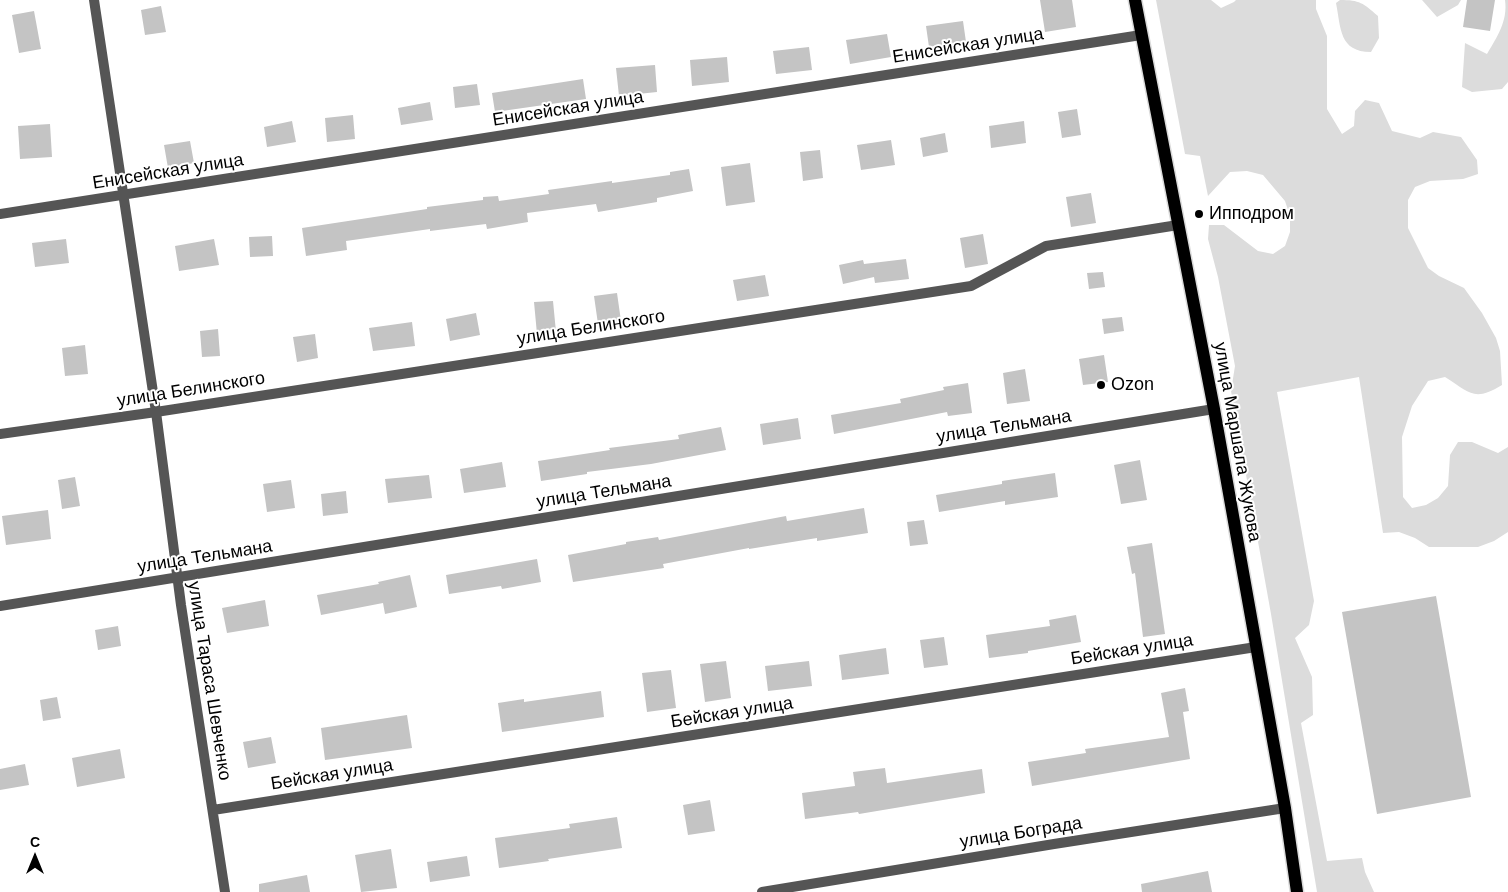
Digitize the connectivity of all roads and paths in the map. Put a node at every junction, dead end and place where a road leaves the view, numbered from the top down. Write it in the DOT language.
graph roads {
  1 [pos="94,0"];
  2 [pos="1135,0"];
  3 [pos="1141,35"];
  4 [pos="123,196"];
  5 [pos="0,214"];
  6 [pos="1178,226"];
  7 [pos="1214,409"];
  8 [pos="156,412"];
  9 [pos="0,434"];
  10 [pos="177,578"];
  11 [pos="0,606"];
  12 [pos="1256,647"];
  13 [pos="1285,808"];
  14 [pos="213,810"];
  15 [pos="225,892"];
  16 [pos="762,892"];
  17 [pos="1297,892"];
  1 -- 4 [label="street, улица Тараса Шевченко"];
  2 -- 3 [label="main road, улица Маршала Жукова"];
  3 -- 4 [label="street, Енисейская улица"];
  3 -- 6 [label="main road, улица Маршала Жукова"];
  4 -- 5 [label="street, Енисейская улица"];
  4 -- 8 [label="street, улица Тараса Шевченко"];
  6 -- 7 [label="main road, улица Маршала Жукова"];
  6 -- 8 [label="street, улица Белинского"];
  7 -- 10 [label="street, улица Тельмана"];
  7 -- 12 [label="main road, улица Маршала Жукова"];
  8 -- 9 [label="street, улица Белинского"];
  8 -- 10 [label="street, улица Тараса Шевченко"];
  10 -- 11 [label="street, улица Тельмана"];
  10 -- 14 [label="street, улица Тараса Шевченко"];
  12 -- 13 [label="main road, улица Маршала Жукова"];
  12 -- 14 [label="street, Бейская улица"];
  13 -- 16 [label="street, улица Бограда"];
  13 -- 17 [label="main road, улица Маршала Жукова"];
  14 -- 15 [label="street, улица Тараса Шевченко"];
}
